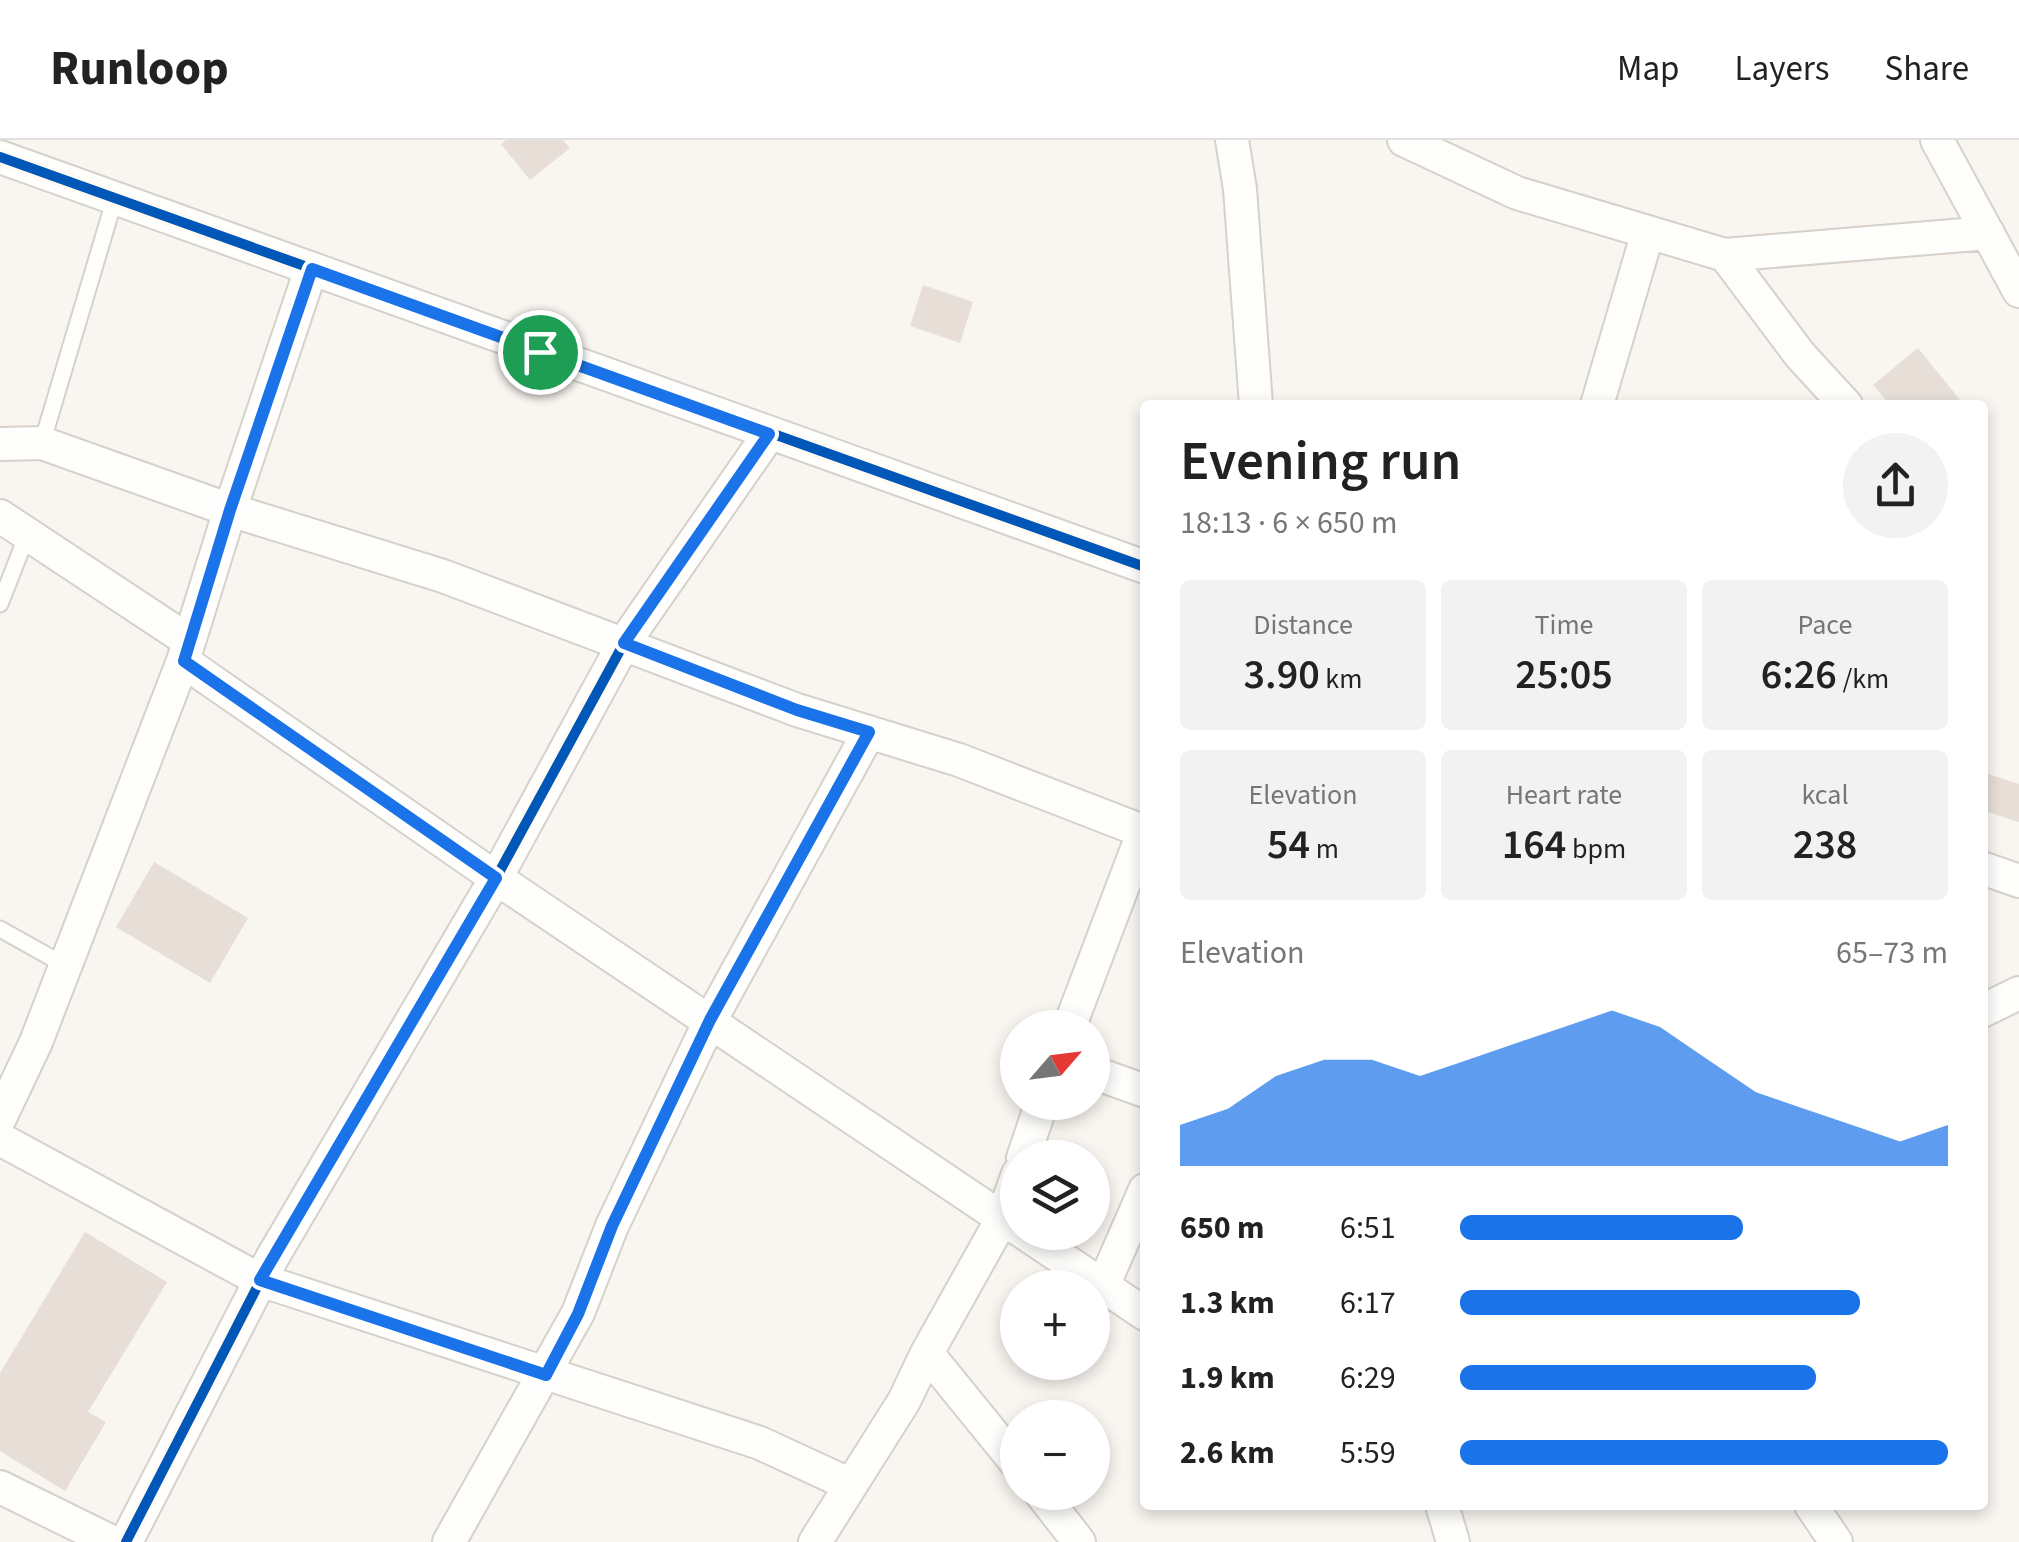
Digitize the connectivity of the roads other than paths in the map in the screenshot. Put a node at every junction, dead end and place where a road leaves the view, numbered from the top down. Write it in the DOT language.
graph roads {
  1 [pos="1232,140"];
  2 [pos="1404,140"];
  3 [pos="1936,140"];
  4 [pos="0,156"];
  5 [pos="114,198"];
  6 [pos="1648,232"];
  7 [pos="1988,233"];
  8 [pos="1725,255"];
  9 [pos="312,269"];
  10 [pos="2019,291"];
  11 [pos="1256,400"];
  12 [pos="1599,400"];
  13 [pos="1841,400"];
  14 [pos="769,434"];
  15 [pos="42,442"];
  16 [pos="0,444"];
  17 [pos="230,510"];
  18 [pos="0,516"];
  19 [pos="27,534"];
  20 [pos="1140,565"];
  21 [pos="0,604"];
  22 [pos="624,643"];
  23 [pos="186,651"];
  24 [pos="869,732"];
  25 [pos="1140,829"];
  26 [pos="1140,844"];
  27 [pos="1988,870"];
  28 [pos="496,878"];
  29 [pos="2019,880"];
  30 [pos="0,928"];
  31 [pos="66,966"];
  32 [pos="2019,992"];
  33 [pos="1988,1008"];
  34 [pos="1077,1010"];
  35 [pos="710,1020"];
  36 [pos="1110,1078"];
  37 [pos="1140,1089"];
  38 [pos="0,1118"];
  39 [pos="0,1139"];
  40 [pos="1140,1202"];
  41 [pos="1000,1217"];
  42 [pos="1000,1247"];
  43 [pos="1049,1250"];
  44 [pos="1080,1270"];
  45 [pos="1110,1272"];
  46 [pos="260,1280"];
  47 [pos="1110,1290"];
  48 [pos="1140,1311"];
  49 [pos="926,1354"];
  50 [pos="546,1375"];
  51 [pos="1000,1443"];
  52 [pos="851,1485"];
  53 [pos="0,1487"];
  54 [pos="1054,1510"];
  55 [pos="1443,1510"];
  56 [pos="1814,1510"];
  57 [pos="112,1542"];
  58 [pos="126,1542"];
  59 [pos="448,1542"];
  60 [pos="815,1542"];
  61 [pos="1078,1542"];
  62 [pos="1453,1542"];
  63 [pos="1836,1542"];
  1 -- 11 [label="street"];
  2 -- 6 [label="street"];
  3 -- 7 [label="street"];
  4 -- 5 [label="street"];
  5 -- 9 [label="street"];
  5 -- 15 [label="lane"];
  6 -- 8 [label="street"];
  6 -- 12 [label="street"];
  7 -- 8 [label="street"];
  7 -- 10 [label="street"];
  8 -- 13 [label="street"];
  9 -- 14 [label="street"];
  9 -- 17 [label="street"];
  14 -- 20 [label="street"];
  14 -- 22 [label="street"];
  15 -- 16 [label="street"];
  15 -- 17 [label="street"];
  17 -- 22 [label="street"];
  17 -- 23 [label="street"];
  18 -- 19 [label="street"];
  19 -- 21 [label="lane"];
  19 -- 23 [label="street"];
  22 -- 24 [label="street"];
  22 -- 28 [label="street"];
  23 -- 28 [label="street"];
  23 -- 31 [label="street"];
  24 -- 25 [label="street"];
  24 -- 35 [label="street"];
  26 -- 34 [label="street"];
  27 -- 29 [label="street"];
  28 -- 35 [label="street"];
  28 -- 46 [label="street"];
  30 -- 31 [label="lane"];
  31 -- 38 [label="street"];
  32 -- 33 [label="street"];
  35 -- 41 [label="street"];
  35 -- 50 [label="street"];
  36 -- 37 [label="street"];
  39 -- 46 [label="street"];
  40 -- 45 [label="street"];
  42 -- 49 [label="street"];
  43 -- 44 [label="street"];
  46 -- 50 [label="street"];
  46 -- 58 [label="street"];
  47 -- 48 [label="street"];
  49 -- 51 [label="street"];
  49 -- 52 [label="street"];
  50 -- 52 [label="street"];
  50 -- 59 [label="street"];
  52 -- 60 [label="street"];
  53 -- 57 [label="street"];
  54 -- 61 [label="street"];
  55 -- 62 [label="street"];
  56 -- 63 [label="street"];
}
